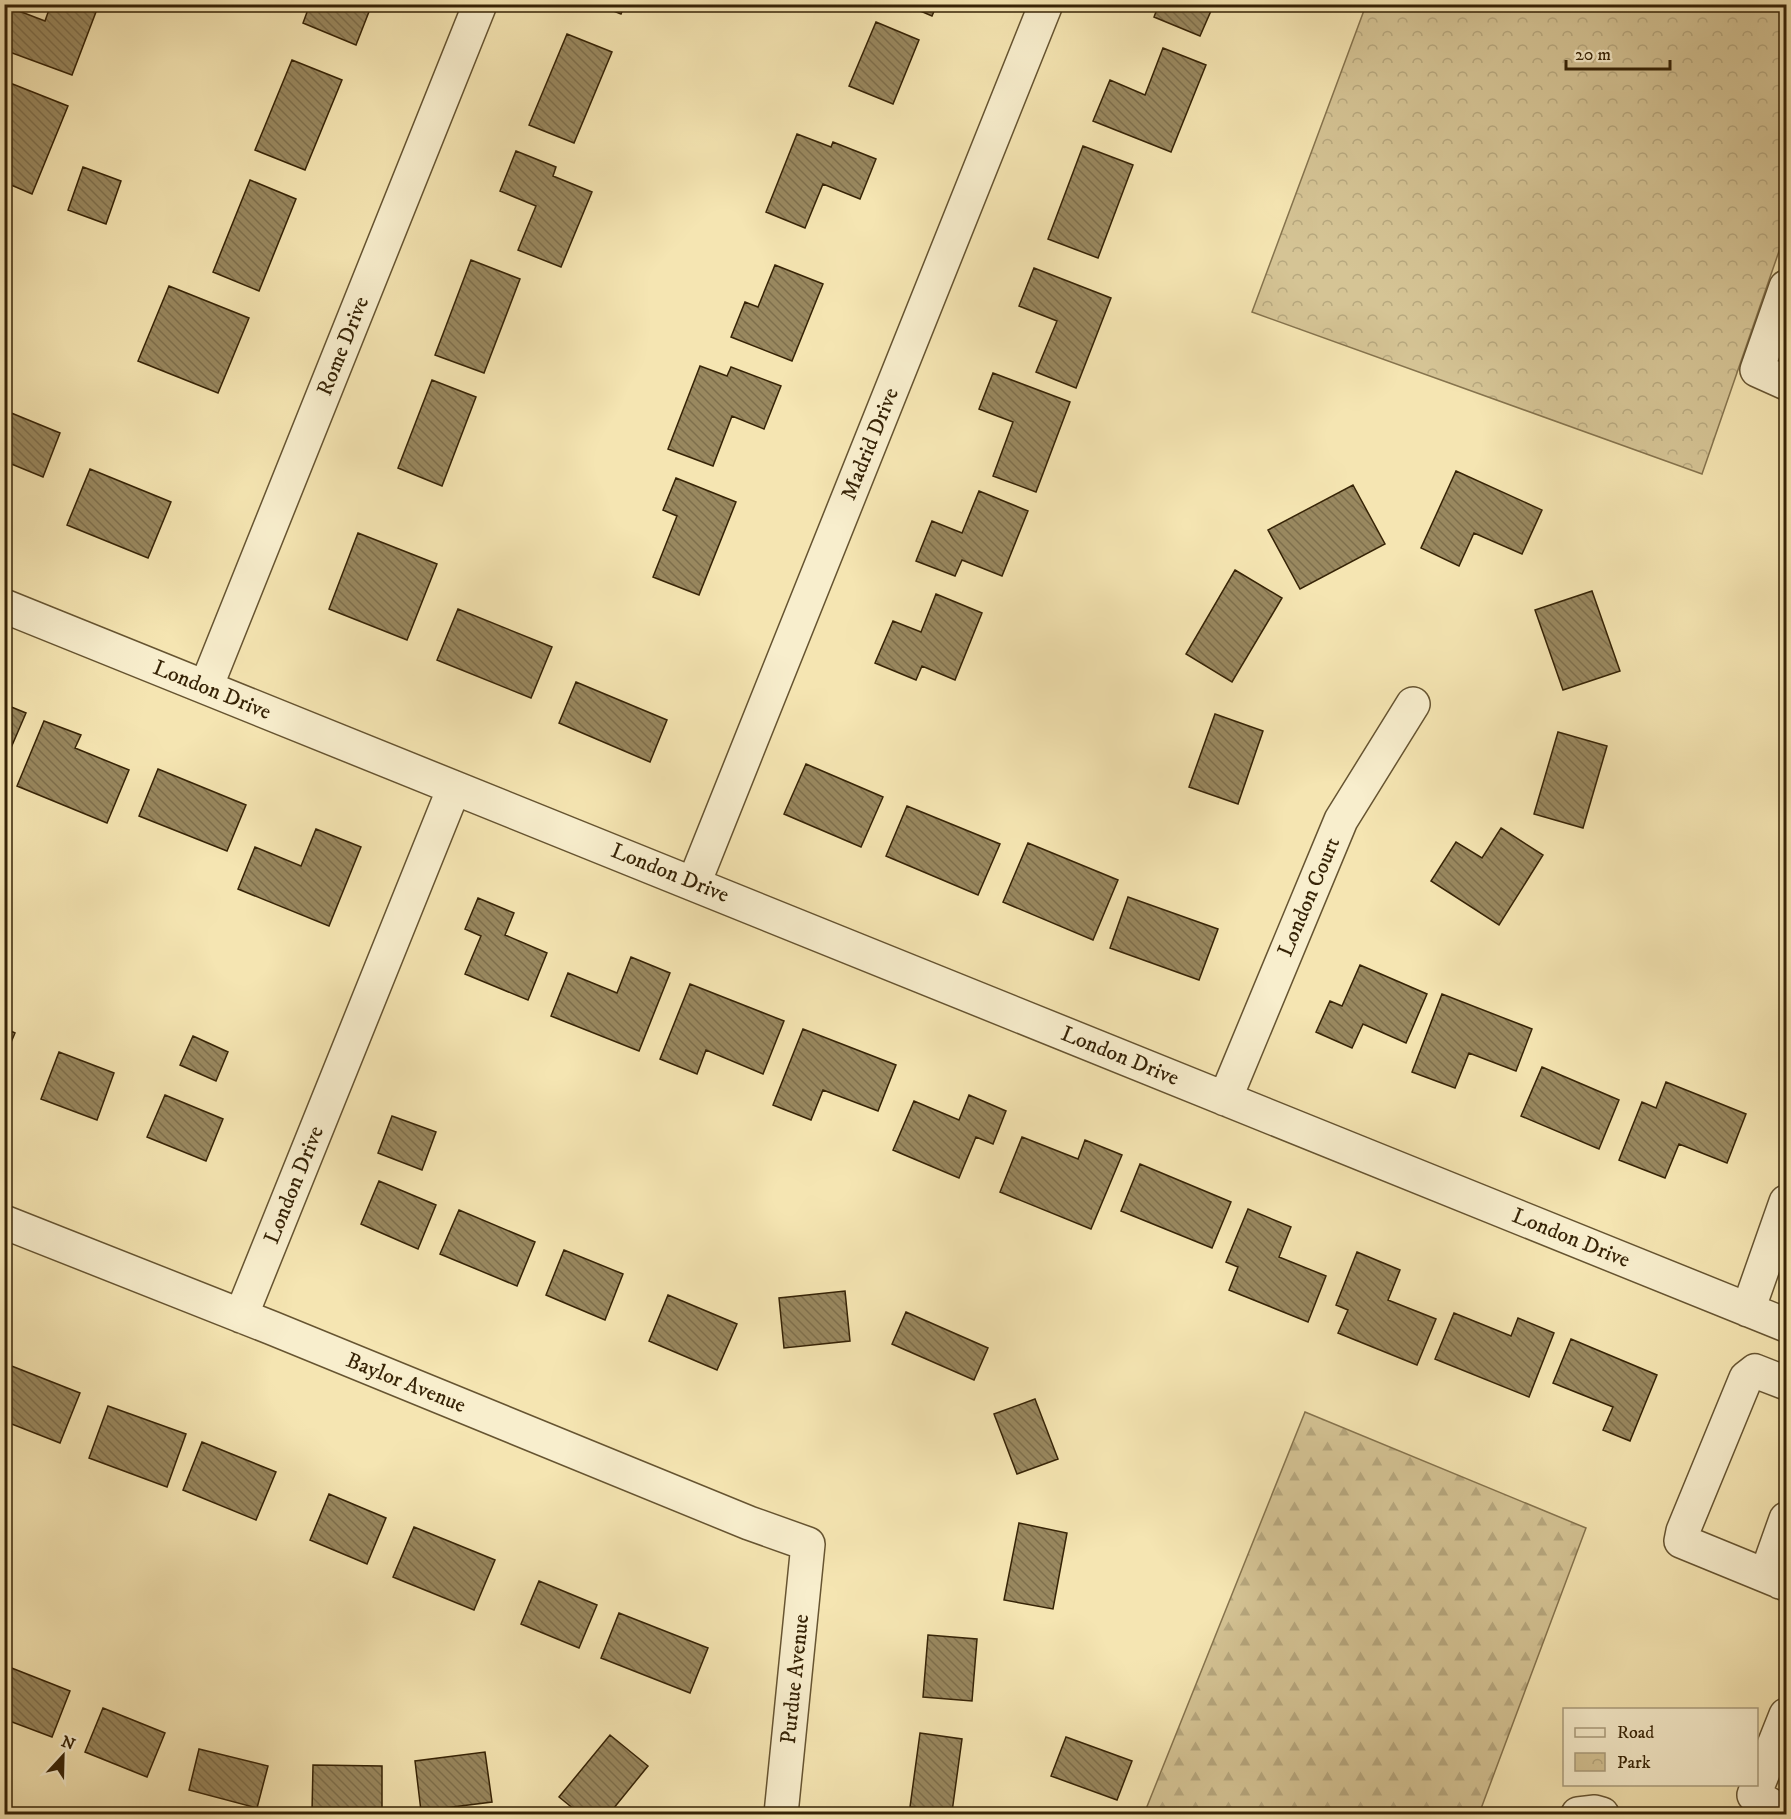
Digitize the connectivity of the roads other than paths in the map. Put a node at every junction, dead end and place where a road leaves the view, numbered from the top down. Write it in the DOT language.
graph roads {
  1 [pos="480,4"];
  2 [pos="1046,4"];
  3 [pos="1786,287"];
  4 [pos="1786,383"];
  5 [pos="4,606"];
  6 [pos="206,687"];
  7 [pos="1413,704"];
  8 [pos="453,788"];
  9 [pos="694,883"];
  10 [pos="1225,1099"];
  11 [pos="1786,1202"];
  12 [pos="4,1222"];
  13 [pos="1749,1310"];
  14 [pos="241,1316"];
  15 [pos="1786,1325"];
  16 [pos="1786,1383"];
  17 [pos="1786,1519"];
  18 [pos="808,1544"];
  19 [pos="1783,1583"];
  20 [pos="1786,1715"];
  21 [pos="1758,1785"];
  22 [pos="1758,1786"];
  23 [pos="781,1815"];
  24 [pos="1578,1815"];
  25 [pos="1602,1815"];
  26 [pos="1785,1815"];
  1 -- 6 [label="street, Rome Drive"];
  2 -- 9 [label="street, Madrid Drive"];
  3 -- 4 [label="street"];
  5 -- 6 [label="street, London Drive"];
  6 -- 8 [label="street, London Drive"];
  7 -- 10 [label="street, London Court"];
  8 -- 9 [label="street, London Drive"];
  8 -- 14 [label="street, London Drive"];
  9 -- 10 [label="street, London Drive"];
  10 -- 13 [label="street, London Drive"];
  11 -- 13 [label="street"];
  12 -- 14 [label="street, Baylor Avenue"];
  13 -- 15 [label="street, London Drive"];
  14 -- 18 [label="street, Baylor Avenue"];
  16 -- 19 [label="street"];
  17 -- 19 [label="street"];
  18 -- 23 [label="street, Purdue Avenue"];
  20 -- 21 [label="street"];
  22 -- 26 [label="street"];
  24 -- 25 [label="street"];
}
